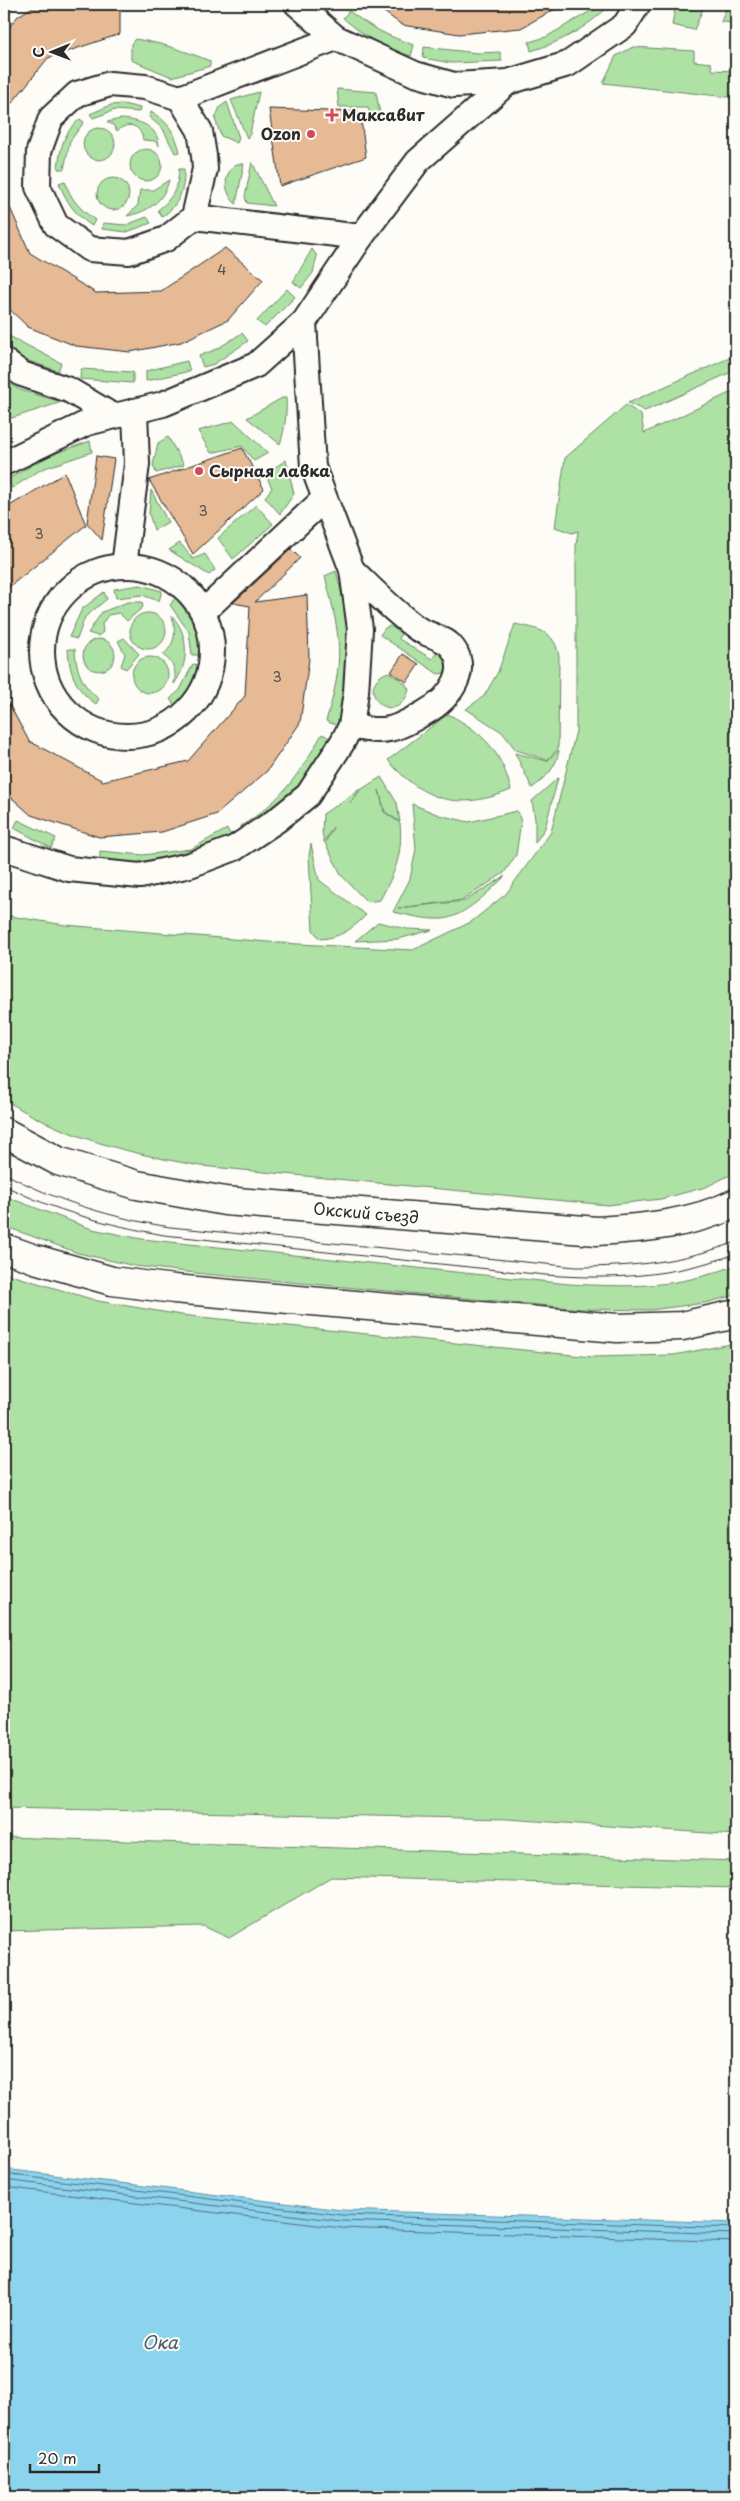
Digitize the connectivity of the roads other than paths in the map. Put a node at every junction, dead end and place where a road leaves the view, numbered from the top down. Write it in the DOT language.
graph roads {
  1 [pos="297,4"];
  2 [pos="638,4"];
  3 [pos="336,38"];
  4 [pos="508,82"];
  5 [pos="180,98"];
  6 [pos="194,217"];
  7 [pos="361,237"];
  8 [pos="304,322"];
  9 [pos="4,360"];
  10 [pos="124,413"];
  11 [pos="4,463"];
  12 [pos="324,499"];
  13 [pos="124,566"];
  14 [pos="352,570"];
  15 [pos="204,612"];
  16 [pos="351,726"];
  17 [pos="4,848"];
  18 [pos="4,1132"];
  19 [pos="736,1203"];
  20 [pos="4,1248"];
  21 [pos="736,1314"];
  1 -- 3 [label="street"];
  2 -- 4 [label="street"];
  3 -- 4 [label="street"];
  3 -- 5 [label="street"];
  4 -- 7 [label="street"];
  5 -- 6 [label="street"];
  5 -- 6 [label="street"];
  6 -- 7 [label="street"];
  7 -- 8 [label="street"];
  8 -- 10 [label="street"];
  8 -- 12 [label="street"];
  9 -- 10 [label="street"];
  10 -- 11 [label="street"];
  10 -- 13 [label="street"];
  12 -- 14 [label="street"];
  12 -- 15 [label="street"];
  13 -- 15 [label="street"];
  13 -- 15 [label="street"];
  14 -- 16 [label="street"];
  14 -- 16 [label="street"];
  16 -- 17 [label="street"];
  18 -- 19 [label="main road, Окский съезд"];
  20 -- 21 [label="main road"];
}
